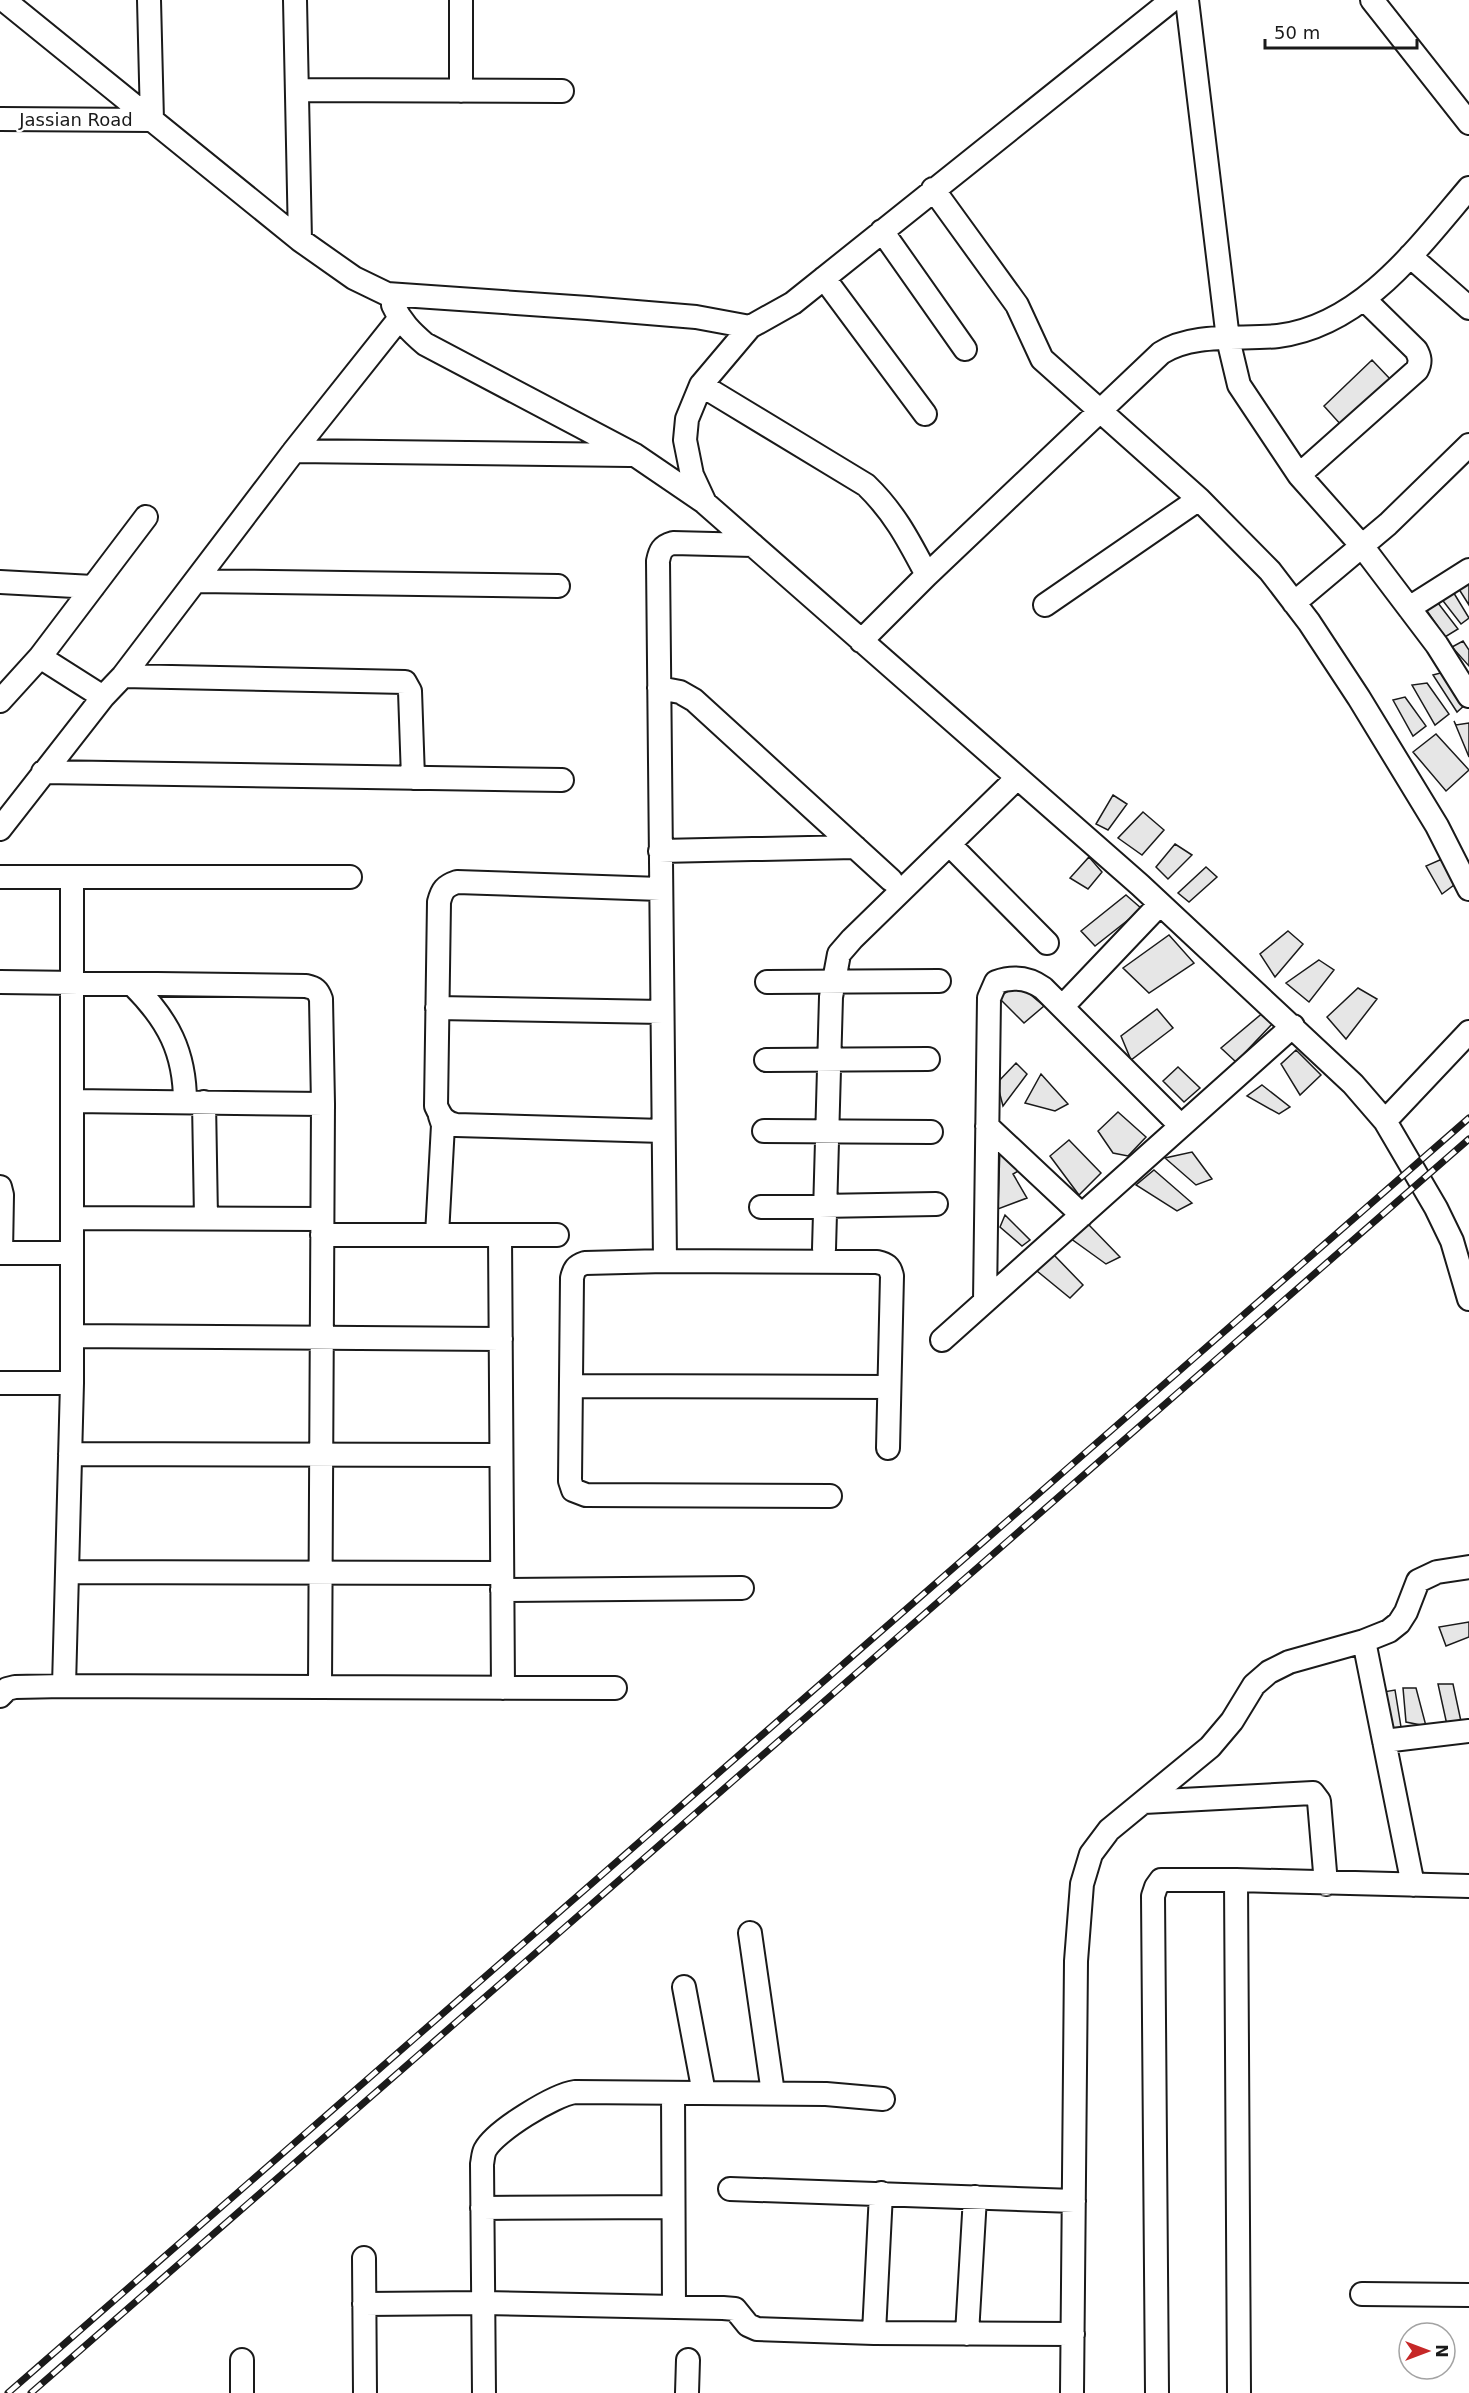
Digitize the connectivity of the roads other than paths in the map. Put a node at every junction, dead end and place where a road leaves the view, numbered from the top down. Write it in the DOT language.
graph roads {
  1 [pos="4,0"];
  2 [pos="149,0"];
  3 [pos="295,0"];
  4 [pos="461,0"];
  5 [pos="1172,0"];
  6 [pos="1187,0"];
  7 [pos="1372,0"];
  8 [pos="297,90"];
  9 [pos="461,91"];
  10 [pos="562,91"];
  11 [pos="0,119"];
  12 [pos="152,120"];
  13 [pos="1469,123"];
  14 [pos="1469,188"];
  15 [pos="933,189"];
  16 [pos="882,231"];
  17 [pos="300,240"];
  18 [pos="1410,256"];
  19 [pos="824,278"];
  20 [pos="387,294"];
  21 [pos="1364,298"];
  22 [pos="1469,308"];
  23 [pos="399,319"];
  24 [pos="750,327"];
  25 [pos="1228,339"];
  26 [pos="965,349"];
  27 [pos="701,385"];
  28 [pos="1101,411"];
  29 [pos="925,414"];
  30 [pos="1469,445"];
  31 [pos="294,451"];
  32 [pos="635,455"];
  33 [pos="1299,475"];
  34 [pos="1198,499"];
  35 [pos="705,503"];
  36 [pos="146,517"];
  37 [pos="753,545"];
  38 [pos="1362,546"];
  39 [pos="1469,570"];
  40 [pos="927,575"];
  41 [pos="196,581"];
  42 [pos="0,582"];
  43 [pos="558,586"];
  44 [pos="93,587"];
  45 [pos="1294,603"];
  46 [pos="1046,605"];
  47 [pos="1409,608"];
  48 [pos="861,641"];
  49 [pos="40,657"];
  50 [pos="123,676"];
  51 [pos="659,688"];
  52 [pos="1469,696"];
  53 [pos="103,697"];
  54 [pos="0,701"];
  55 [pos="43,772"];
  56 [pos="412,778"];
  57 [pos="1017,778"];
  58 [pos="562,780"];
  59 [pos="4,817"];
  60 [pos="950,845"];
  61 [pos="855,847"];
  62 [pos="660,851"];
  63 [pos="0,877"];
  64 [pos="72,877"];
  65 [pos="350,877"];
  66 [pos="891,880"];
  67 [pos="660,888"];
  68 [pos="1469,889"];
  69 [pos="1160,904"];
  70 [pos="1047,943"];
  71 [pos="939,981"];
  72 [pos="0,982"];
  73 [pos="767,982"];
  74 [pos="833,982"];
  75 [pos="72,984"];
  76 [pos="133,985"];
  77 [pos="1062,1007"];
  78 [pos="437,1008"];
  79 [pos="662,1012"];
  80 [pos="1293,1026"];
  81 [pos="1469,1032"];
  82 [pos="829,1059"];
  83 [pos="928,1059"];
  84 [pos="766,1060"];
  85 [pos="72,1101"];
  86 [pos="195,1102"];
  87 [pos="322,1104"];
  88 [pos="440,1116"];
  89 [pos="1385,1121"];
  90 [pos="987,1126"];
  91 [pos="1181,1126"];
  92 [pos="663,1131"];
  93 [pos="764,1131"];
  94 [pos="827,1131"];
  95 [pos="932,1132"];
  96 [pos="0,1187"];
  97 [pos="936,1204"];
  98 [pos="826,1206"];
  99 [pos="761,1207"];
  100 [pos="1082,1215"];
  101 [pos="72,1218"];
  102 [pos="206,1218"];
  103 [pos="322,1227"];
  104 [pos="437,1235"];
  105 [pos="500,1235"];
  106 [pos="557,1235"];
  107 [pos="824,1249"];
  108 [pos="0,1253"];
  109 [pos="72,1253"];
  110 [pos="665,1261"];
  111 [pos="0,1268"];
  112 [pos="1469,1299"];
  113 [pos="985,1301"];
  114 [pos="72,1336"];
  115 [pos="322,1338"];
  116 [pos="501,1339"];
  117 [pos="942,1340"];
  118 [pos="0,1383"];
  119 [pos="72,1383"];
  120 [pos="571,1386"];
  121 [pos="889,1387"];
  122 [pos="888,1448"];
  123 [pos="70,1454"];
  124 [pos="501,1455"];
  125 [pos="321,1456"];
  126 [pos="830,1496"];
  127 [pos="1469,1567"];
  128 [pos="67,1572"];
  129 [pos="321,1573"];
  130 [pos="502,1582"];
  131 [pos="742,1588"];
  132 [pos="1364,1641"];
  133 [pos="64,1686"];
  134 [pos="321,1687"];
  135 [pos="502,1688"];
  136 [pos="615,1688"];
  137 [pos="0,1696"];
  138 [pos="1469,1731"];
  139 [pos="1384,1741"];
  140 [pos="1144,1802"];
  141 [pos="1236,1880"];
  142 [pos="1326,1884"];
  143 [pos="1413,1885"];
  144 [pos="1469,1886"];
  145 [pos="750,1933"];
  146 [pos="684,1987"];
  147 [pos="673,2093"];
  148 [pos="704,2093"];
  149 [pos="773,2093"];
  150 [pos="883,2099"];
  151 [pos="730,2189"];
  152 [pos="881,2193"];
  153 [pos="975,2197"];
  154 [pos="1074,2201"];
  155 [pos="673,2207"];
  156 [pos="482,2208"];
  157 [pos="364,2258"];
  158 [pos="1362,2294"];
  159 [pos="1469,2295"];
  160 [pos="483,2303"];
  161 [pos="364,2304"];
  162 [pos="674,2307"];
  163 [pos="874,2333"];
  164 [pos="967,2334"];
  165 [pos="1073,2334"];
  166 [pos="242,2360"];
  167 [pos="688,2360"];
  168 [pos="242,2393"];
  169 [pos="364,2393"];
  170 [pos="484,2393"];
  171 [pos="687,2393"];
  172 [pos="1072,2393"];
  173 [pos="1157,2393"];
  174 [pos="1239,2393"];
  1 -- 12 [label="street"];
  2 -- 12 [label="street"];
  3 -- 8 [label="street"];
  4 -- 9 [label="street"];
  5 -- 15 [label="street"];
  6 -- 25 [label="street"];
  7 -- 13 [label="street"];
  8 -- 9 [label="street"];
  8 -- 17 [label="street"];
  9 -- 10 [label="street"];
  11 -- 12 [label="street, Jassian Road"];
  12 -- 17 [label="street"];
  14 -- 18 [label="street"];
  15 -- 16 [label="street"];
  15 -- 28 [label="street"];
  16 -- 19 [label="street"];
  16 -- 26 [label="street"];
  17 -- 20 [label="street"];
  18 -- 21 [label="street"];
  18 -- 22 [label="street"];
  19 -- 24 [label="street"];
  19 -- 29 [label="street"];
  20 -- 23 [label="street"];
  20 -- 24 [label="street"];
  21 -- 25 [label="street"];
  21 -- 33 [label="street"];
  23 -- 31 [label="street"];
  23 -- 32 [label="street"];
  24 -- 27 [label="street"];
  25 -- 28 [label="street"];
  25 -- 33 [label="street"];
  27 -- 35 [label="street"];
  27 -- 40 [label="street"];
  28 -- 34 [label="street"];
  28 -- 40 [label="street"];
  30 -- 38 [label="street"];
  31 -- 32 [label="street"];
  31 -- 41 [label="street"];
  32 -- 35 [label="street"];
  33 -- 38 [label="street"];
  34 -- 45 [label="street"];
  34 -- 46 [label="street"];
  35 -- 37 [label="street"];
  36 -- 44 [label="street"];
  37 -- 48 [label="street"];
  37 -- 51 [label="street"];
  38 -- 45 [label="street"];
  38 -- 47 [label="street"];
  39 -- 47 [label="street"];
  40 -- 48 [label="street"];
  41 -- 43 [label="street"];
  41 -- 50 [label="street"];
  42 -- 44 [label="street"];
  44 -- 49 [label="street"];
  45 -- 68 [label="street"];
  47 -- 52 [label="street"];
  48 -- 57 [label="street"];
  49 -- 53 [label="street"];
  49 -- 54 [label="street"];
  50 -- 53 [label="street"];
  50 -- 56 [label="street"];
  51 -- 61 [label="street"];
  51 -- 62 [label="street"];
  53 -- 55 [label="street"];
  55 -- 56 [label="street"];
  55 -- 59 [label="street"];
  56 -- 58 [label="street"];
  57 -- 60 [label="street"];
  57 -- 69 [label="street"];
  60 -- 70 [label="street"];
  60 -- 74 [label="street"];
  61 -- 62 [label="street"];
  61 -- 66 [label="street"];
  62 -- 67 [label="street"];
  63 -- 64 [label="street"];
  64 -- 65 [label="street"];
  64 -- 75 [label="street"];
  67 -- 78 [label="street"];
  67 -- 79 [label="street"];
  69 -- 77 [label="street"];
  69 -- 80 [label="street"];
  71 -- 74 [label="street"];
  72 -- 75 [label="street"];
  73 -- 74 [label="street"];
  74 -- 82 [label="street"];
  75 -- 76 [label="street"];
  75 -- 85 [label="street"];
  76 -- 86 [label="street"];
  76 -- 87 [label="street"];
  77 -- 90 [label="street"];
  77 -- 91 [label="street"];
  78 -- 79 [label="street"];
  78 -- 88 [label="street"];
  79 -- 92 [label="street"];
  80 -- 89 [label="street"];
  80 -- 91 [label="street"];
  81 -- 89 [label="street"];
  82 -- 83 [label="street"];
  82 -- 84 [label="street"];
  82 -- 94 [label="street"];
  85 -- 86 [label="street"];
  85 -- 101 [label="street"];
  86 -- 87 [label="street"];
  86 -- 102 [label="street"];
  87 -- 103 [label="street"];
  88 -- 92 [label="street"];
  88 -- 104 [label="street"];
  89 -- 112 [label="street"];
  90 -- 100 [label="street"];
  90 -- 113 [label="street"];
  91 -- 100 [label="street"];
  92 -- 110 [label="street"];
  93 -- 94 [label="street"];
  94 -- 95 [label="street"];
  94 -- 98 [label="street"];
  96 -- 108 [label="street"];
  97 -- 98 [label="street"];
  98 -- 99 [label="street"];
  98 -- 107 [label="street"];
  100 -- 113 [label="street"];
  101 -- 102 [label="street"];
  101 -- 109 [label="street"];
  102 -- 103 [label="street"];
  103 -- 104 [label="street"];
  103 -- 115 [label="street"];
  104 -- 105 [label="street"];
  105 -- 106 [label="street"];
  105 -- 116 [label="street"];
  108 -- 109 [label="street"];
  108 -- 111 [label="street"];
  109 -- 114 [label="street"];
  110 -- 120 [label="street"];
  110 -- 121 [label="street"];
  113 -- 117 [label="street"];
  114 -- 115 [label="street"];
  114 -- 119 [label="street"];
  115 -- 116 [label="street"];
  115 -- 125 [label="street"];
  116 -- 124 [label="street"];
  118 -- 119 [label="street"];
  119 -- 123 [label="street"];
  120 -- 121 [label="street"];
  120 -- 126 [label="street"];
  121 -- 122 [label="street"];
  123 -- 125 [label="street"];
  123 -- 128 [label="street"];
  124 -- 125 [label="street"];
  124 -- 130 [label="street"];
  125 -- 129 [label="street"];
  127 -- 132 [label="street"];
  128 -- 129 [label="street"];
  128 -- 133 [label="street"];
  129 -- 130 [label="street"];
  129 -- 134 [label="street"];
  130 -- 131 [label="street"];
  130 -- 135 [label="street"];
  132 -- 139 [label="street"];
  132 -- 140 [label="street"];
  133 -- 134 [label="street"];
  133 -- 137 [label="street"];
  134 -- 135 [label="street"];
  135 -- 136 [label="street"];
  138 -- 139 [label="street"];
  139 -- 143 [label="street"];
  140 -- 142 [label="street"];
  140 -- 154 [label="street"];
  141 -- 142 [label="street"];
  141 -- 173 [label="street"];
  141 -- 174 [label="street"];
  142 -- 143 [label="street"];
  143 -- 144 [label="street"];
  145 -- 149 [label="street"];
  146 -- 148 [label="street"];
  147 -- 148 [label="street"];
  147 -- 155 [label="street"];
  147 -- 156 [label="street"];
  148 -- 149 [label="street"];
  149 -- 150 [label="street"];
  151 -- 152 [label="street"];
  152 -- 153 [label="street"];
  152 -- 163 [label="street"];
  153 -- 154 [label="street"];
  153 -- 164 [label="street"];
  154 -- 165 [label="street"];
  155 -- 156 [label="street"];
  155 -- 162 [label="street"];
  156 -- 160 [label="street"];
  157 -- 161 [label="street"];
  158 -- 159 [label="street"];
  160 -- 161 [label="street"];
  160 -- 162 [label="street"];
  160 -- 170 [label="street"];
  161 -- 169 [label="street"];
  162 -- 163 [label="street"];
  163 -- 164 [label="street"];
  164 -- 165 [label="street"];
  165 -- 172 [label="street"];
  166 -- 168 [label="street"];
  167 -- 171 [label="street"];
}
